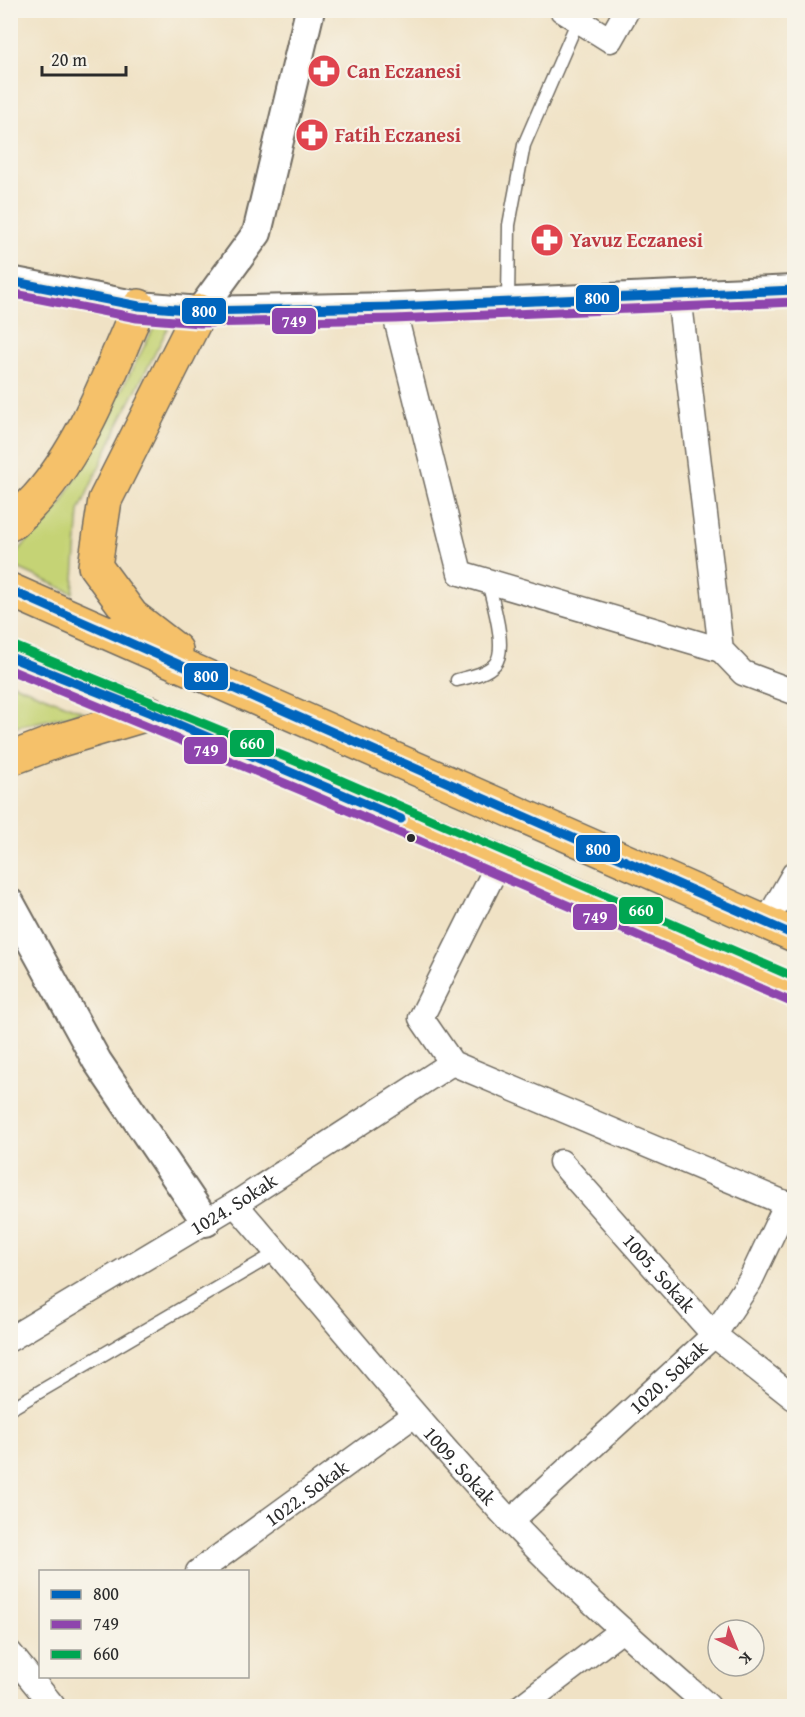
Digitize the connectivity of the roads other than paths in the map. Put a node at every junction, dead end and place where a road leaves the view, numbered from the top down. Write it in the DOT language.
graph roads {
  1 [pos="310,10"];
  2 [pos="627,10"];
  3 [pos="570,15"];
  4 [pos="10,281"];
  5 [pos="795,290"];
  6 [pos="679,295"];
  7 [pos="508,302"];
  8 [pos="139,306"];
  9 [pos="393,307"];
  10 [pos="200,311"];
  11 [pos="10,524"];
  12 [pos="488,582"];
  13 [pos="10,590"];
  14 [pos="721,650"];
  15 [pos="10,657"];
  16 [pos="456,680"];
  17 [pos="218,682"];
  18 [pos="795,692"];
  19 [pos="151,713"];
  20 [pos="10,759"];
  21 [pos="500,860"];
  22 [pos="795,874"];
  23 [pos="10,903"];
  24 [pos="781,929"];
  25 [pos="795,990"];
  26 [pos="452,1063"];
  27 [pos="561,1162"];
  28 [pos="235,1204"];
  29 [pos="791,1205"];
  30 [pos="206,1222"];
  31 [pos="278,1252"];
  32 [pos="714,1335"];
  33 [pos="10,1339"];
  34 [pos="795,1398"];
  35 [pos="10,1409"];
  36 [pos="414,1415"];
  37 [pos="511,1521"];
  38 [pos="201,1570"];
  39 [pos="622,1630"];
  40 [pos="10,1653"];
  41 [pos="39,1676"];
  42 [pos="46,1682"];
  43 [pos="54,1707"];
  44 [pos="522,1707"];
  45 [pos="708,1707"];
  1 -- 10 [label="street"];
  2 -- 3 [label="street"];
  3 -- 7 [label="lane"];
  4 -- 8 [label="street"];
  5 -- 6 [label="street"];
  6 -- 7 [label="street"];
  6 -- 14 [label="street"];
  7 -- 9 [label="street"];
  8 -- 10 [label="street"];
  8 -- 11 [label="highway"];
  9 -- 10 [label="street"];
  9 -- 12 [label="street"];
  10 -- 17 [label="highway"];
  12 -- 14 [label="street"];
  12 -- 16 [label="lane"];
  13 -- 17 [label="highway"];
  14 -- 18 [label="street"];
  15 -- 19 [label="highway"];
  17 -- 24 [label="highway"];
  19 -- 20 [label="highway"];
  19 -- 21 [label="highway"];
  21 -- 25 [label="highway"];
  21 -- 26 [label="street"];
  22 -- 24 [label="street"];
  23 -- 30 [label="street"];
  26 -- 28 [label="street, 1024. Sokak"];
  26 -- 29 [label="street"];
  27 -- 32 [label="street, 1005. Sokak"];
  28 -- 30 [label="street, 1024. Sokak"];
  28 -- 31 [label="street, 1009. Sokak"];
  29 -- 32 [label="street, 1020. Sokak"];
  30 -- 33 [label="street, 1024. Sokak"];
  31 -- 35 [label="lane"];
  31 -- 36 [label="street, 1009. Sokak"];
  32 -- 34 [label="street, 1005. Sokak"];
  32 -- 37 [label="street, 1020. Sokak"];
  36 -- 37 [label="street, 1009. Sokak"];
  36 -- 38 [label="street, 1022. Sokak"];
  37 -- 39 [label="street, 1009. Sokak"];
  39 -- 44 [label="street"];
  39 -- 45 [label="street, 1009. Sokak"];
  40 -- 41 [label="street"];
  42 -- 43 [label="street"];
}
